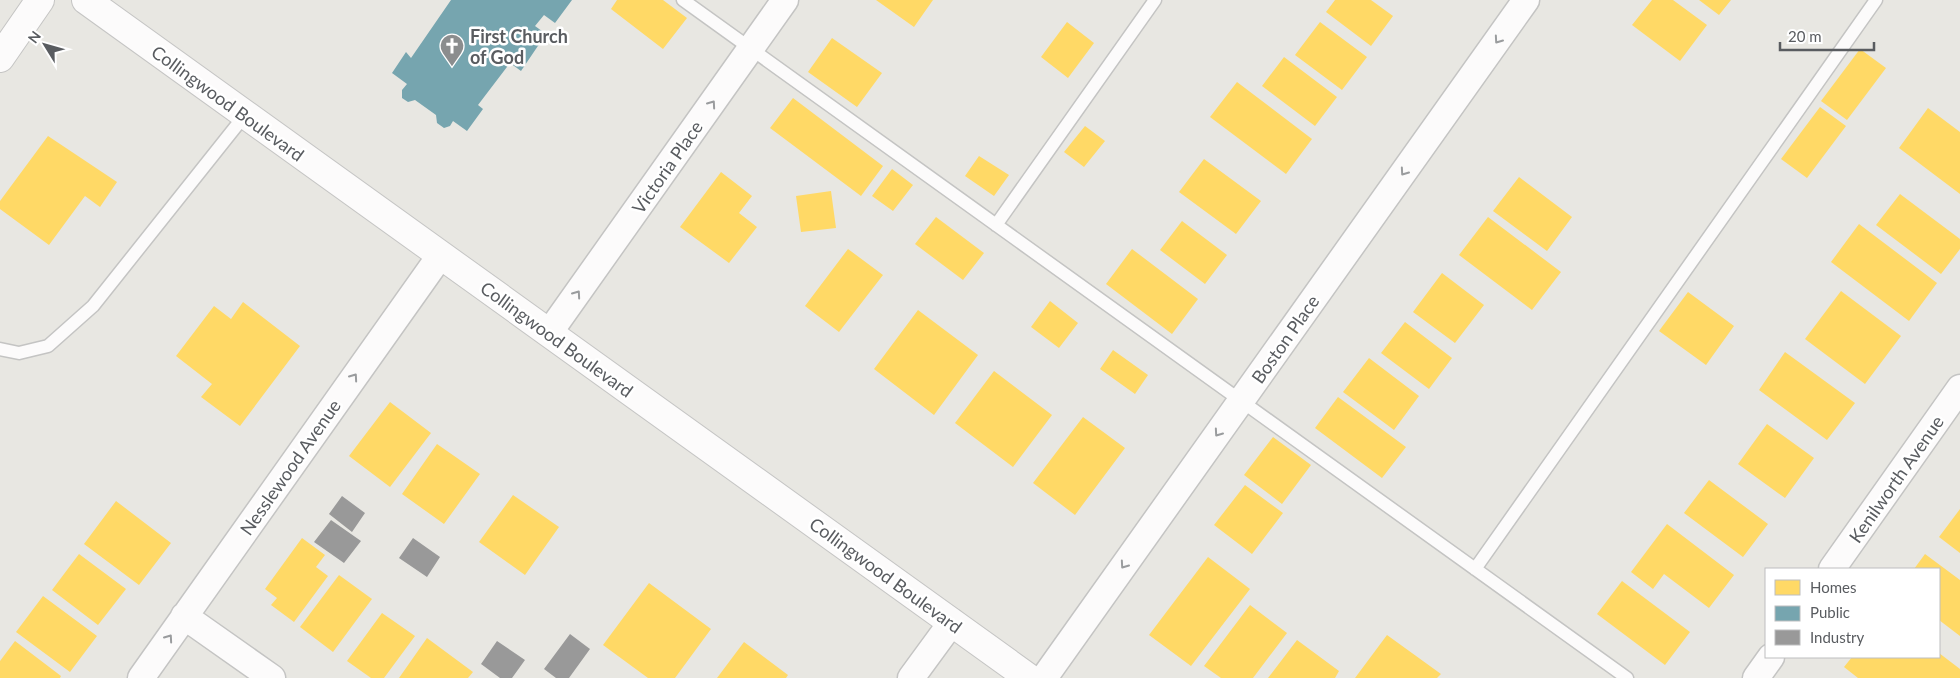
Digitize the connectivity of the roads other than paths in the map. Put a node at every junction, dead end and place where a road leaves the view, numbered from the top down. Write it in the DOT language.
graph roads {
  1 [pos="40,0"];
  2 [pos="86,0"];
  3 [pos="683,0"];
  4 [pos="785,0"];
  5 [pos="1155,0"];
  6 [pos="1526,0"];
  7 [pos="1876,0"];
  8 [pos="751,48"];
  9 [pos="0,58"];
  10 [pos="246,116"];
  11 [pos="996,224"];
  12 [pos="440,256"];
  13 [pos="549,334"];
  14 [pos="0,349"];
  15 [pos="1960,388"];
  16 [pos="1241,401"];
  17 [pos="1833,568"];
  18 [pos="1475,569"];
  19 [pos="184,616"];
  20 [pos="952,622"];
  21 [pos="1770,658"];
  22 [pos="141,678"];
  23 [pos="272,678"];
  24 [pos="911,678"];
  25 [pos="1029,678"];
  26 [pos="1044,678"];
  27 [pos="1628,678"];
  28 [pos="1756,678"];
  1 -- 9 [label="main road"];
  2 -- 10 [label="main road, Collingwood Boulevard"];
  3 -- 8 [label="lane"];
  4 -- 8 [label="street, Victoria Place"];
  5 -- 11 [label="lane"];
  6 -- 16 [label="street, Boston Place, one-way"];
  7 -- 18 [label="lane"];
  8 -- 11 [label="lane"];
  13 -- 8 [label="street, Victoria Place, one-way"];
  10 -- 12 [label="main road, Collingwood Boulevard"];
  10 -- 14 [label="lane"];
  11 -- 16 [label="lane"];
  12 -- 13 [label="main road, Collingwood Boulevard"];
  19 -- 12 [label="street, Nesslewood Avenue, one-way"];
  13 -- 20 [label="main road, Collingwood Boulevard"];
  15 -- 17 [label="street, Kenilworth Avenue"];
  16 -- 18 [label="lane"];
  16 -- 26 [label="street, Boston Place, one-way"];
  18 -- 27 [label="lane"];
  22 -- 19 [label="street, Nesslewood Avenue, one-way"];
  19 -- 23 [label="street"];
  20 -- 24 [label="street"];
  20 -- 25 [label="main road, Collingwood Boulevard"];
  21 -- 28 [label="street"];
}
